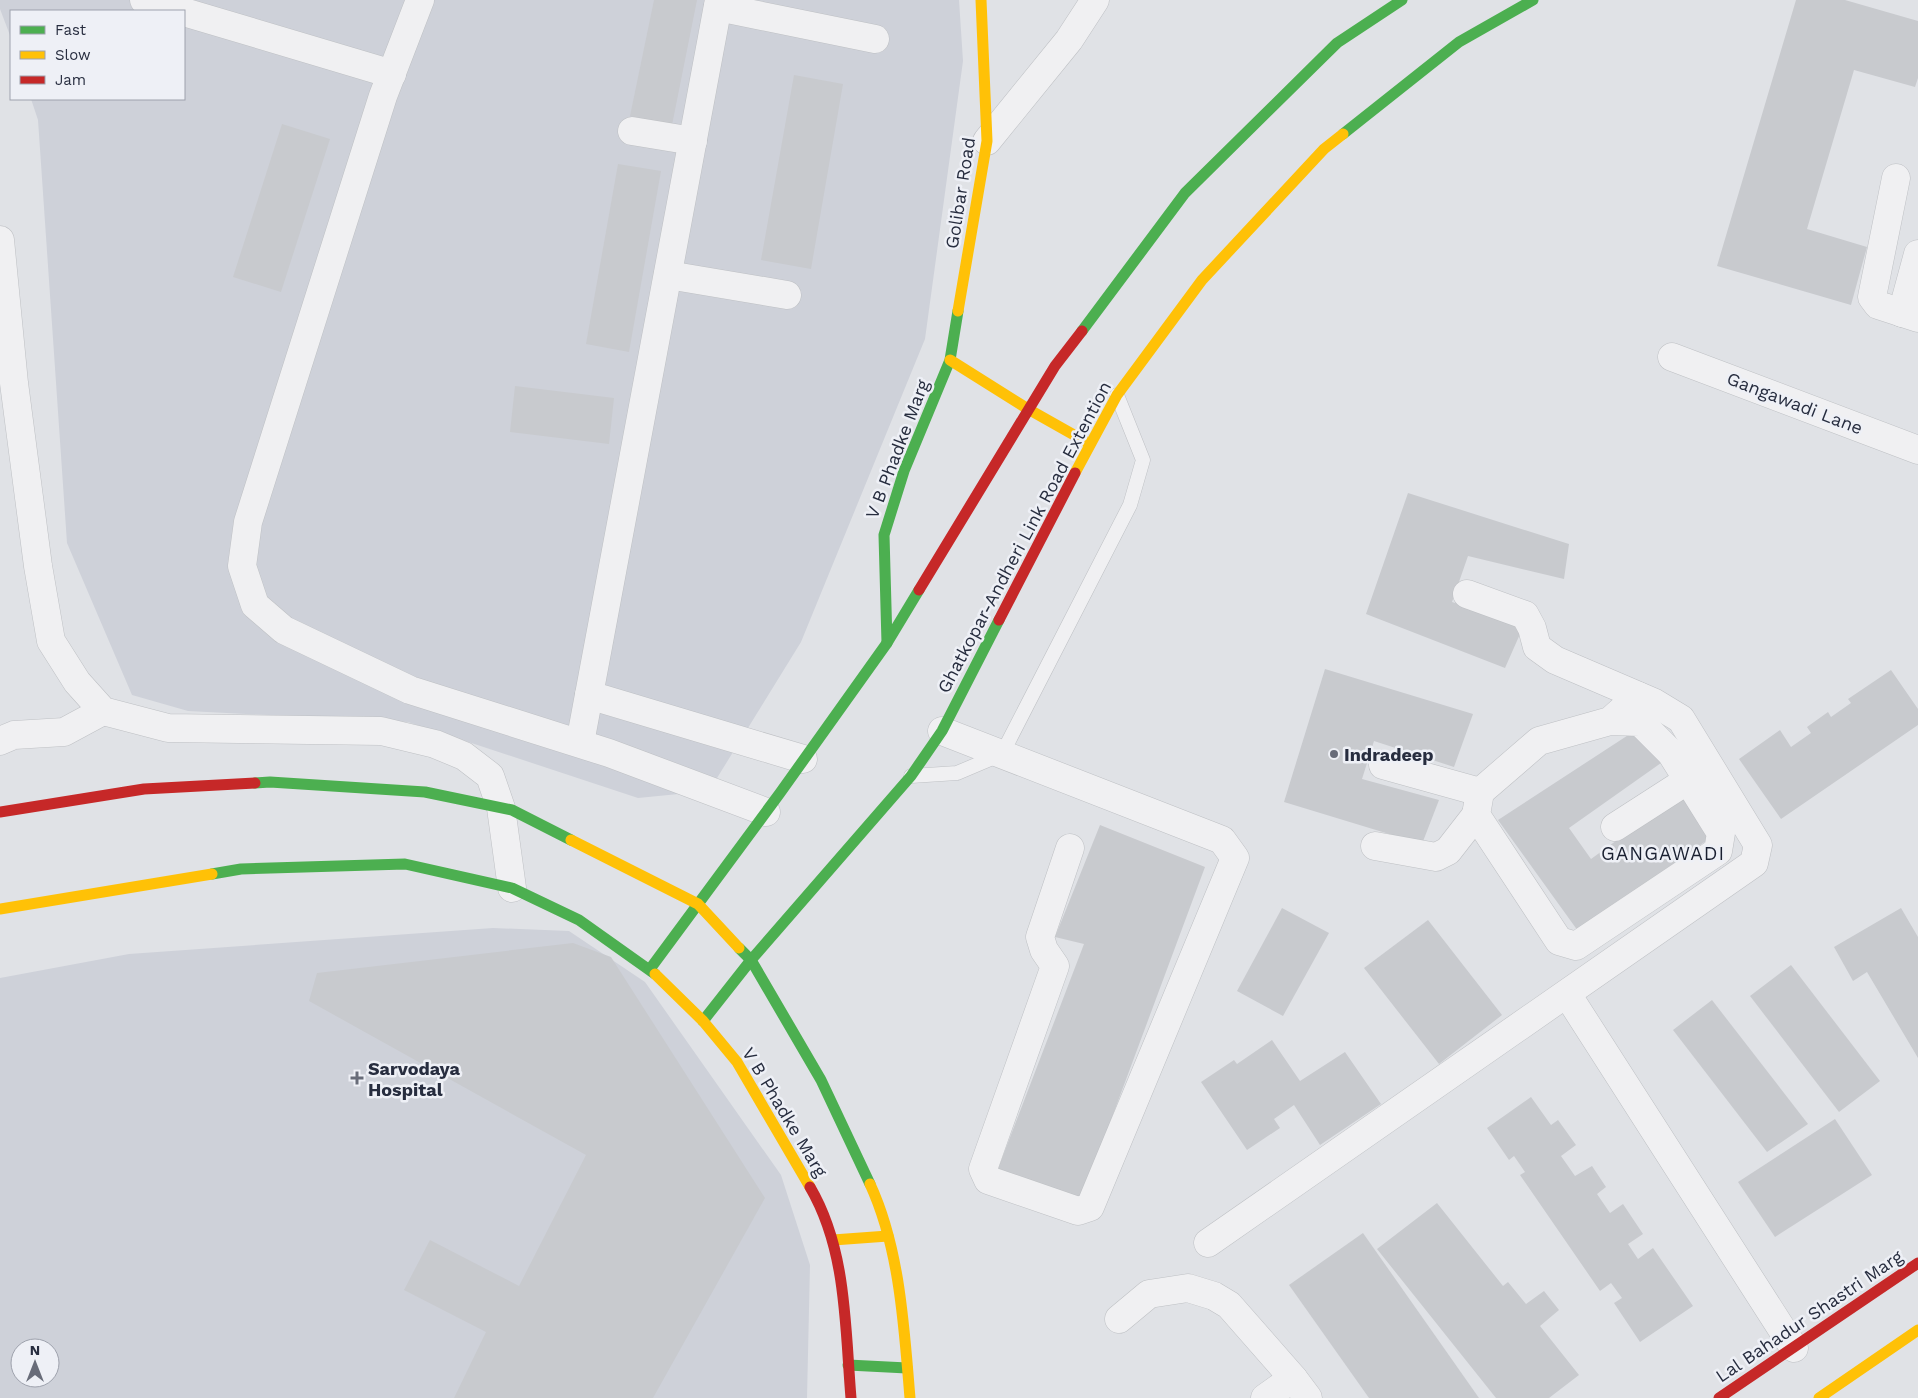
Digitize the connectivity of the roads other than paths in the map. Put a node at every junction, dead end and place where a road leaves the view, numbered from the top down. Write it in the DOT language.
graph roads {
  1 [pos="144,0"];
  2 [pos="420,0"];
  3 [pos="981,0"];
  4 [pos="1095,0"];
  5 [pos="1402,0"];
  6 [pos="1533,0"];
  7 [pos="718,3"];
  8 [pos="176,10"];
  9 [pos="185,13"];
  10 [pos="875,39"];
  11 [pos="392,74"];
  12 [pos="632,131"];
  13 [pos="693,141"];
  14 [pos="987,141"];
  15 [pos="1896,178"];
  16 [pos="0,240"];
  17 [pos="1918,254"];
  18 [pos="668,275"];
  19 [pos="787,295"];
  20 [pos="1910,315"];
  21 [pos="1672,357"];
  22 [pos="950,360"];
  23 [pos="1117,395"];
  24 [pos="1028,409"];
  25 [pos="1090,444"];
  26 [pos="1918,450"];
  27 [pos="1467,594"];
  28 [pos="886,642"];
  29 [pos="589,695"];
  30 [pos="1638,696"];
  31 [pos="103,711"];
  32 [pos="1610,721"];
  33 [pos="942,731"];
  34 [pos="0,741"];
  35 [pos="580,743"];
  36 [pos="1002,754"];
  37 [pos="803,759"];
  38 [pos="1384,765"];
  39 [pos="911,776"];
  40 [pos="1688,780"];
  41 [pos="1478,804"];
  42 [pos="501,808"];
  43 [pos="0,812"];
  44 [pos="766,812"];
  45 [pos="1615,827"];
  46 [pos="1719,841"];
  47 [pos="1375,846"];
  48 [pos="1070,848"];
  49 [pos="1757,853"];
  50 [pos="512,888"];
  51 [pos="698,904"];
  52 [pos="0,909"];
  53 [pos="751,960"];
  54 [pos="650,969"];
  55 [pos="1568,994"];
  56 [pos="702,1021"];
  57 [pos="888,1236"];
  58 [pos="832,1240"];
  59 [pos="1208,1243"];
  60 [pos="1918,1263"];
  61 [pos="1119,1319"];
  62 [pos="1918,1330"];
  63 [pos="1794,1348"];
  64 [pos="848,1365"];
  65 [pos="907,1368"];
  66 [pos="1300,1388"];
  67 [pos="851,1398"];
  68 [pos="910,1398"];
  69 [pos="1265,1398"];
  70 [pos="1719,1398"];
  71 [pos="1818,1398"];
  1 -- 8 [label="street"];
  2 -- 11 [label="street"];
  3 -- 14 [label="main road, Golibar Road"];
  4 -- 14 [label="street"];
  5 -- 24 [label="main road"];
  6 -- 23 [label="main road, Ghatkopar-Andheri Link Road Extention"];
  7 -- 10 [label="street"];
  7 -- 13 [label="street"];
  9 -- 11 [label="street"];
  11 -- 35 [label="street"];
  12 -- 13 [label="street"];
  13 -- 18 [label="street"];
  14 -- 22 [label="main road, Golibar Road"];
  15 -- 20 [label="street"];
  16 -- 31 [label="street"];
  17 -- 20 [label="street"];
  18 -- 19 [label="street"];
  18 -- 29 [label="street"];
  21 -- 26 [label="street, Gangawadi Lane"];
  22 -- 24 [label="main road"];
  22 -- 28 [label="main road, V B Phadke Marg"];
  23 -- 25 [label="main road, Ghatkopar-Andheri Link Road Extention"];
  23 -- 36 [label="lane"];
  24 -- 25 [label="main road"];
  24 -- 28 [label="main road"];
  25 -- 33 [label="main road, Ghatkopar-Andheri Link Road Extention"];
  27 -- 30 [label="street"];
  28 -- 37 [label="main road"];
  29 -- 35 [label="street"];
  29 -- 37 [label="street"];
  30 -- 32 [label="street"];
  30 -- 49 [label="street"];
  31 -- 34 [label="street"];
  31 -- 42 [label="street"];
  32 -- 40 [label="street"];
  32 -- 41 [label="street"];
  33 -- 36 [label="street"];
  33 -- 39 [label="main road, Ghatkopar-Andheri Link Road Extention"];
  35 -- 44 [label="street"];
  36 -- 39 [label="lane"];
  36 -- 48 [label="street"];
  37 -- 44 [label="main road"];
  38 -- 41 [label="street"];
  39 -- 53 [label="main road, Ghatkopar-Andheri Link Road Extention"];
  40 -- 45 [label="street"];
  40 -- 46 [label="street"];
  41 -- 46 [label="street"];
  41 -- 47 [label="street"];
  42 -- 43 [label="main road"];
  42 -- 50 [label="street"];
  42 -- 51 [label="main road"];
  44 -- 51 [label="main road"];
  46 -- 49 [label="street"];
  49 -- 55 [label="street"];
  50 -- 52 [label="main road, V B Phadke Marg"];
  50 -- 54 [label="main road, V B Phadke Marg"];
  51 -- 53 [label="main road"];
  51 -- 54 [label="main road"];
  53 -- 56 [label="main road, Ghatkopar-Andheri Link Road Extention"];
  53 -- 57 [label="main road"];
  54 -- 56 [label="main road, V B Phadke Marg"];
  55 -- 59 [label="street"];
  55 -- 63 [label="street"];
  56 -- 58 [label="main road, V B Phadke Marg"];
  57 -- 58 [label="main road"];
  57 -- 65 [label="main road"];
  58 -- 64 [label="main road, V B Phadke Marg"];
  60 -- 63 [label="main road, Lal Bahadur Shastri Marg"];
  61 -- 66 [label="street"];
  62 -- 71 [label="main road"];
  63 -- 70 [label="main road, Lal Bahadur Shastri Marg"];
  64 -- 65 [label="main road"];
  64 -- 67 [label="main road, V B Phadke Marg"];
  65 -- 68 [label="main road"];
  66 -- 69 [label="street"];
}
